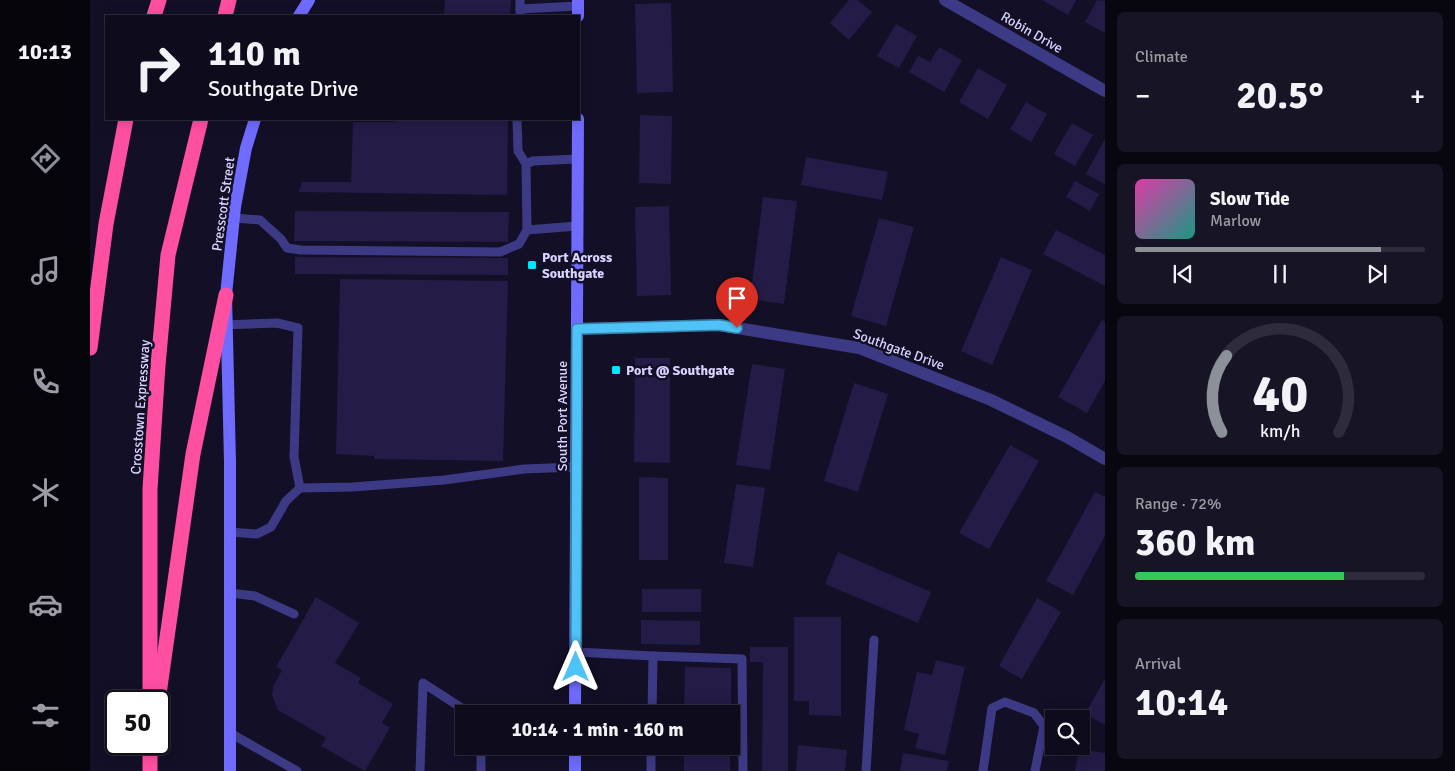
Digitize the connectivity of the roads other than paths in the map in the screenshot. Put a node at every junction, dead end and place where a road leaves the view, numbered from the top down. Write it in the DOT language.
graph roads {
  1 [pos="159,0"];
  2 [pos="229,0"];
  3 [pos="309,0"];
  4 [pos="945,0"];
  5 [pos="578,7"];
  6 [pos="520,8"];
  7 [pos="154,15"];
  8 [pos="225,15"];
  9 [pos="301,15"];
  10 [pos="1105,91"];
  11 [pos="126,120"];
  12 [pos="201,120"];
  13 [pos="255,120"];
  14 [pos="517,120"];
  15 [pos="578,120"];
  16 [pos="577,158"];
  17 [pos="526,164"];
  18 [pos="234,218"];
  19 [pos="577,226"];
  20 [pos="527,230"];
  21 [pos="226,295"];
  22 [pos="224,325"];
  23 [pos="577,329"];
  24 [pos="90,348"];
  25 [pos="1105,459"];
  26 [pos="576,467"];
  27 [pos="300,488"];
  28 [pos="230,532"];
  29 [pos="230,593"];
  30 [pos="294,614"];
  31 [pos="874,640"];
  32 [pos="576,652"];
  33 [pos="653,656"];
  34 [pos="150,690"];
  35 [pos="160,690"];
  36 [pos="457,705"];
  37 [pos="576,705"];
  38 [pos="652,705"];
  39 [pos="230,733"];
  40 [pos="481,755"];
  41 [pos="575,755"];
  42 [pos="651,755"];
  43 [pos="230,771"];
  44 [pos="297,771"];
  45 [pos="420,771"];
  46 [pos="481,771"];
  47 [pos="575,771"];
  48 [pos="651,771"];
  49 [pos="743,771"];
  50 [pos="866,771"];
  51 [pos="983,771"];
  52 [pos="1035,771"];
  1 -- 7 [label="highway"];
  2 -- 8 [label="highway"];
  3 -- 9 [label="main road"];
  4 -- 10 [label="street, Robin Drive"];
  5 -- 6 [label="lane"];
  11 -- 24 [label="highway"];
  12 -- 34 [label="highway, Crosstown Expressway"];
  13 -- 18 [label="main road, Presscott Street"];
  14 -- 17 [label="lane"];
  15 -- 16 [label="main road, South Port Avenue"];
  16 -- 17 [label="lane"];
  16 -- 19 [label="main road, South Port Avenue"];
  17 -- 20 [label="lane"];
  18 -- 20 [label="lane"];
  18 -- 21 [label="main road, Presscott Street"];
  19 -- 20 [label="lane"];
  19 -- 23 [label="main road, South Port Avenue"];
  21 -- 22 [label="highway"];
  22 -- 27 [label="lane"];
  22 -- 28 [label="main road"];
  22 -- 35 [label="highway"];
  23 -- 25 [label="street, Southgate Drive"];
  23 -- 26 [label="main road, South Port Avenue"];
  26 -- 27 [label="lane"];
  26 -- 32 [label="main road, South Port Avenue"];
  27 -- 28 [label="lane"];
  28 -- 29 [label="main road"];
  29 -- 30 [label="lane"];
  29 -- 39 [label="main road"];
  31 -- 50 [label="lane"];
  32 -- 33 [label="lane"];
  32 -- 37 [label="main road, South Port Avenue"];
  33 -- 38 [label="lane"];
  33 -- 49 [label="lane"];
  36 -- 45 [label="lane"];
  39 -- 43 [label="main road"];
  39 -- 44 [label="lane"];
  40 -- 46 [label="lane"];
  41 -- 47 [label="main road"];
  42 -- 48 [label="lane"];
  51 -- 52 [label="lane"];
}
